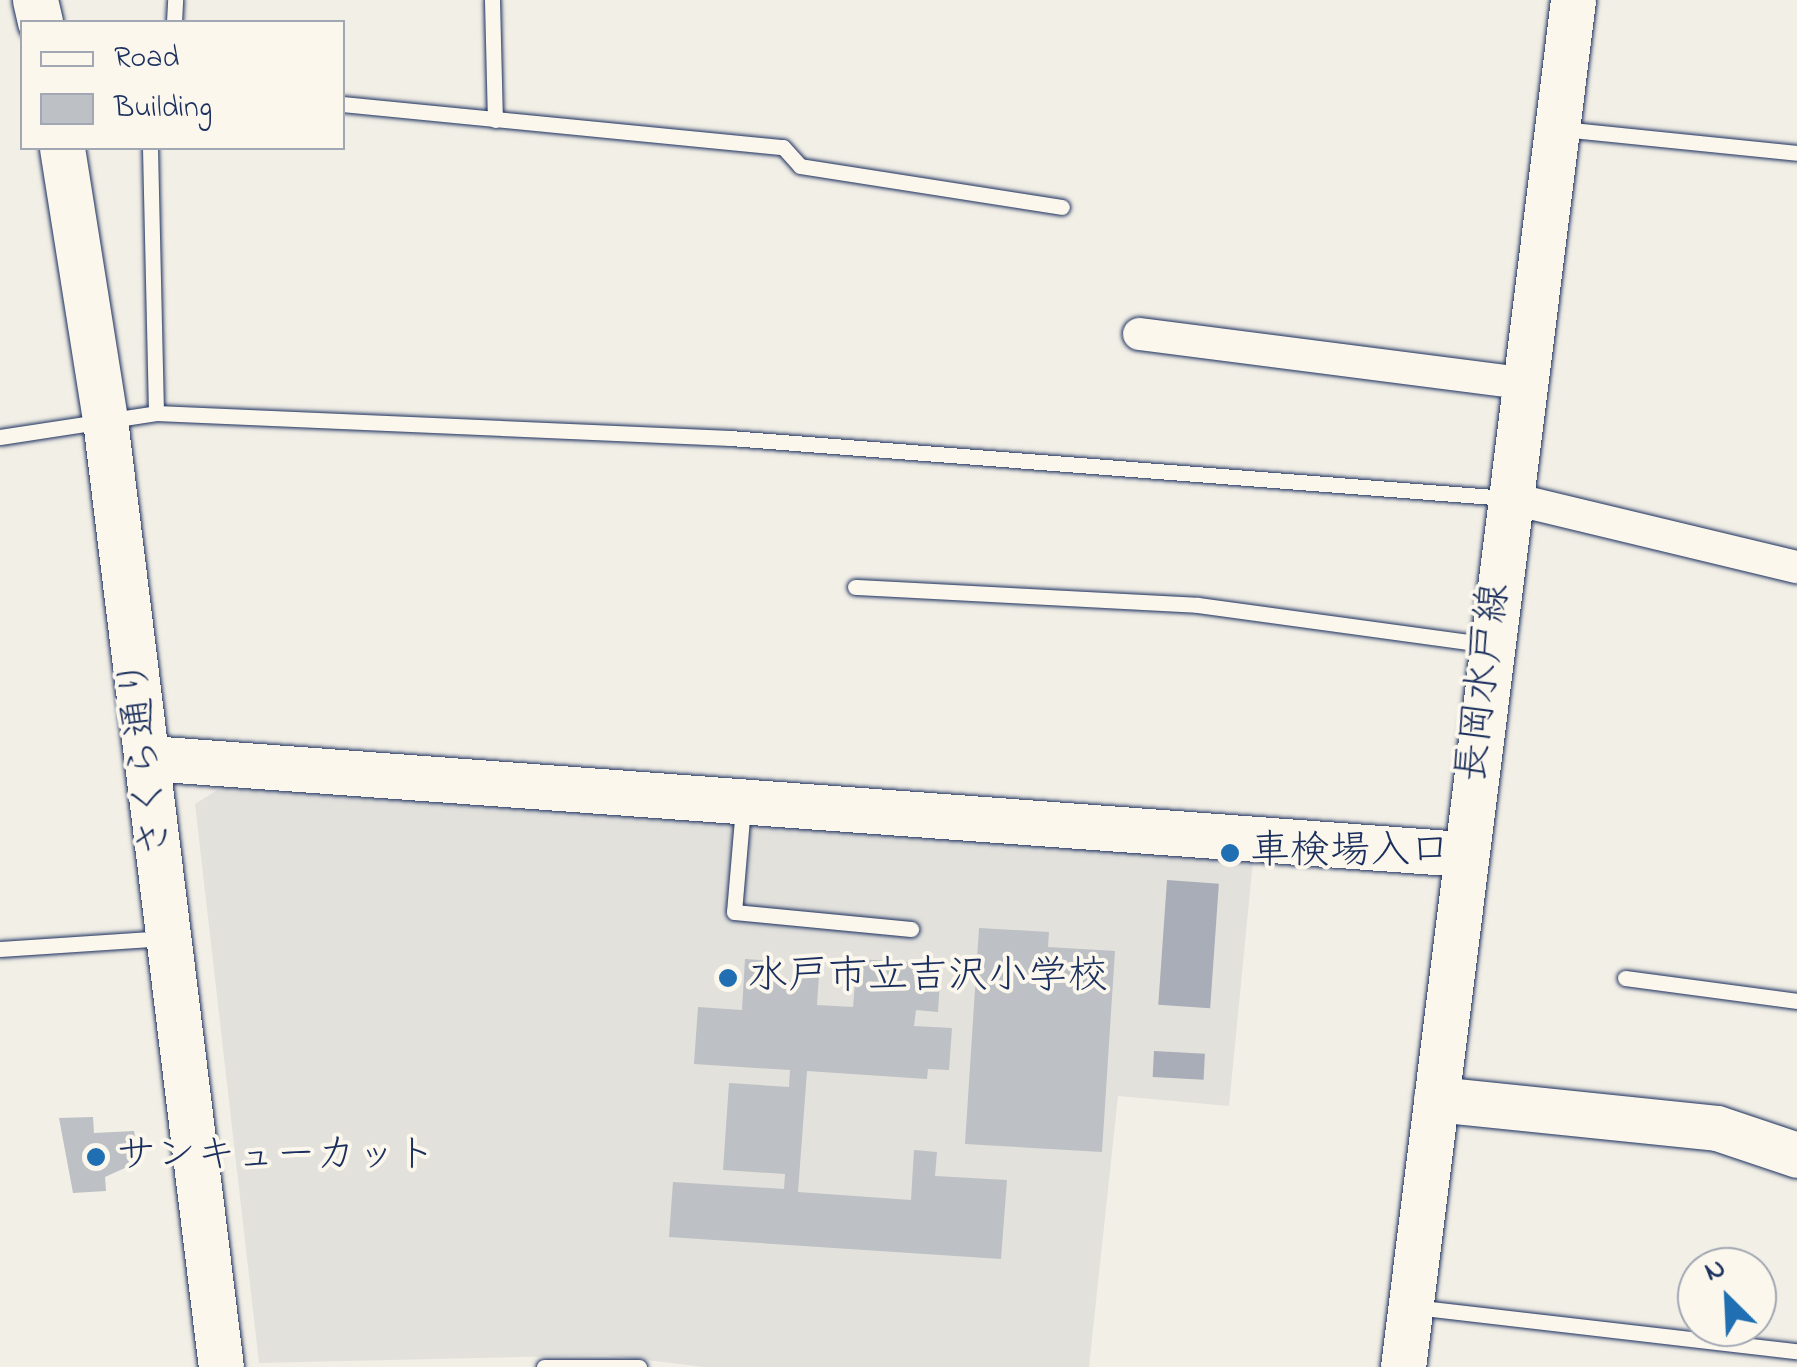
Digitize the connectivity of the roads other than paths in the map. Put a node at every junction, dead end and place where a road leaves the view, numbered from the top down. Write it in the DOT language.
graph roads {
  1 [pos="492,0"];
  2 [pos="1573,0"];
  3 [pos="345,104"];
  4 [pos="495,120"];
  5 [pos="1553,128"];
  6 [pos="62,150"];
  7 [pos="150,150"];
  8 [pos="1797,153"];
  9 [pos="1062,207"];
  10 [pos="1140,334"];
  11 [pos="1522,383"];
  12 [pos="156,413"];
  13 [pos="105,420"];
  14 [pos="0,437"];
  15 [pos="1508,498"];
  16 [pos="1797,567"];
  17 [pos="854,586"];
  18 [pos="1490,646"];
  19 [pos="149,758"];
  20 [pos="744,803"];
  21 [pos="1464,854"];
  22 [pos="911,928"];
  23 [pos="167,938"];
  24 [pos="0,949"];
  25 [pos="1625,978"];
  26 [pos="1797,1001"];
  27 [pos="1436,1099"];
  28 [pos="1797,1155"];
  29 [pos="1410,1306"];
  30 [pos="1797,1351"];
  31 [pos="221,1367"];
  32 [pos="544,1367"];
  33 [pos="640,1367"];
  34 [pos="1403,1367"];
  1 -- 4 [label="lane"];
  2 -- 5 [label="street, 長岡水戸線"];
  3 -- 4 [label="lane"];
  4 -- 9 [label="lane"];
  5 -- 8 [label="lane"];
  5 -- 11 [label="street, 長岡水戸線"];
  6 -- 13 [label="street, さくら通り"];
  7 -- 12 [label="lane"];
  10 -- 11 [label="street"];
  11 -- 15 [label="street, 長岡水戸線"];
  12 -- 13 [label="lane"];
  12 -- 15 [label="lane"];
  13 -- 14 [label="lane"];
  13 -- 19 [label="street, さくら通り"];
  15 -- 16 [label="street"];
  15 -- 18 [label="street, 長岡水戸線"];
  17 -- 18 [label="lane"];
  18 -- 21 [label="street, 長岡水戸線"];
  19 -- 20 [label="street"];
  19 -- 23 [label="street, さくら通り"];
  20 -- 21 [label="street"];
  20 -- 22 [label="lane"];
  21 -- 27 [label="street, 長岡水戸線"];
  23 -- 24 [label="lane"];
  23 -- 31 [label="street, さくら通り"];
  25 -- 26 [label="lane"];
  27 -- 28 [label="street"];
  27 -- 29 [label="street, 長岡水戸線"];
  29 -- 30 [label="lane"];
  29 -- 34 [label="street, 長岡水戸線"];
  32 -- 33 [label="lane"];
}
